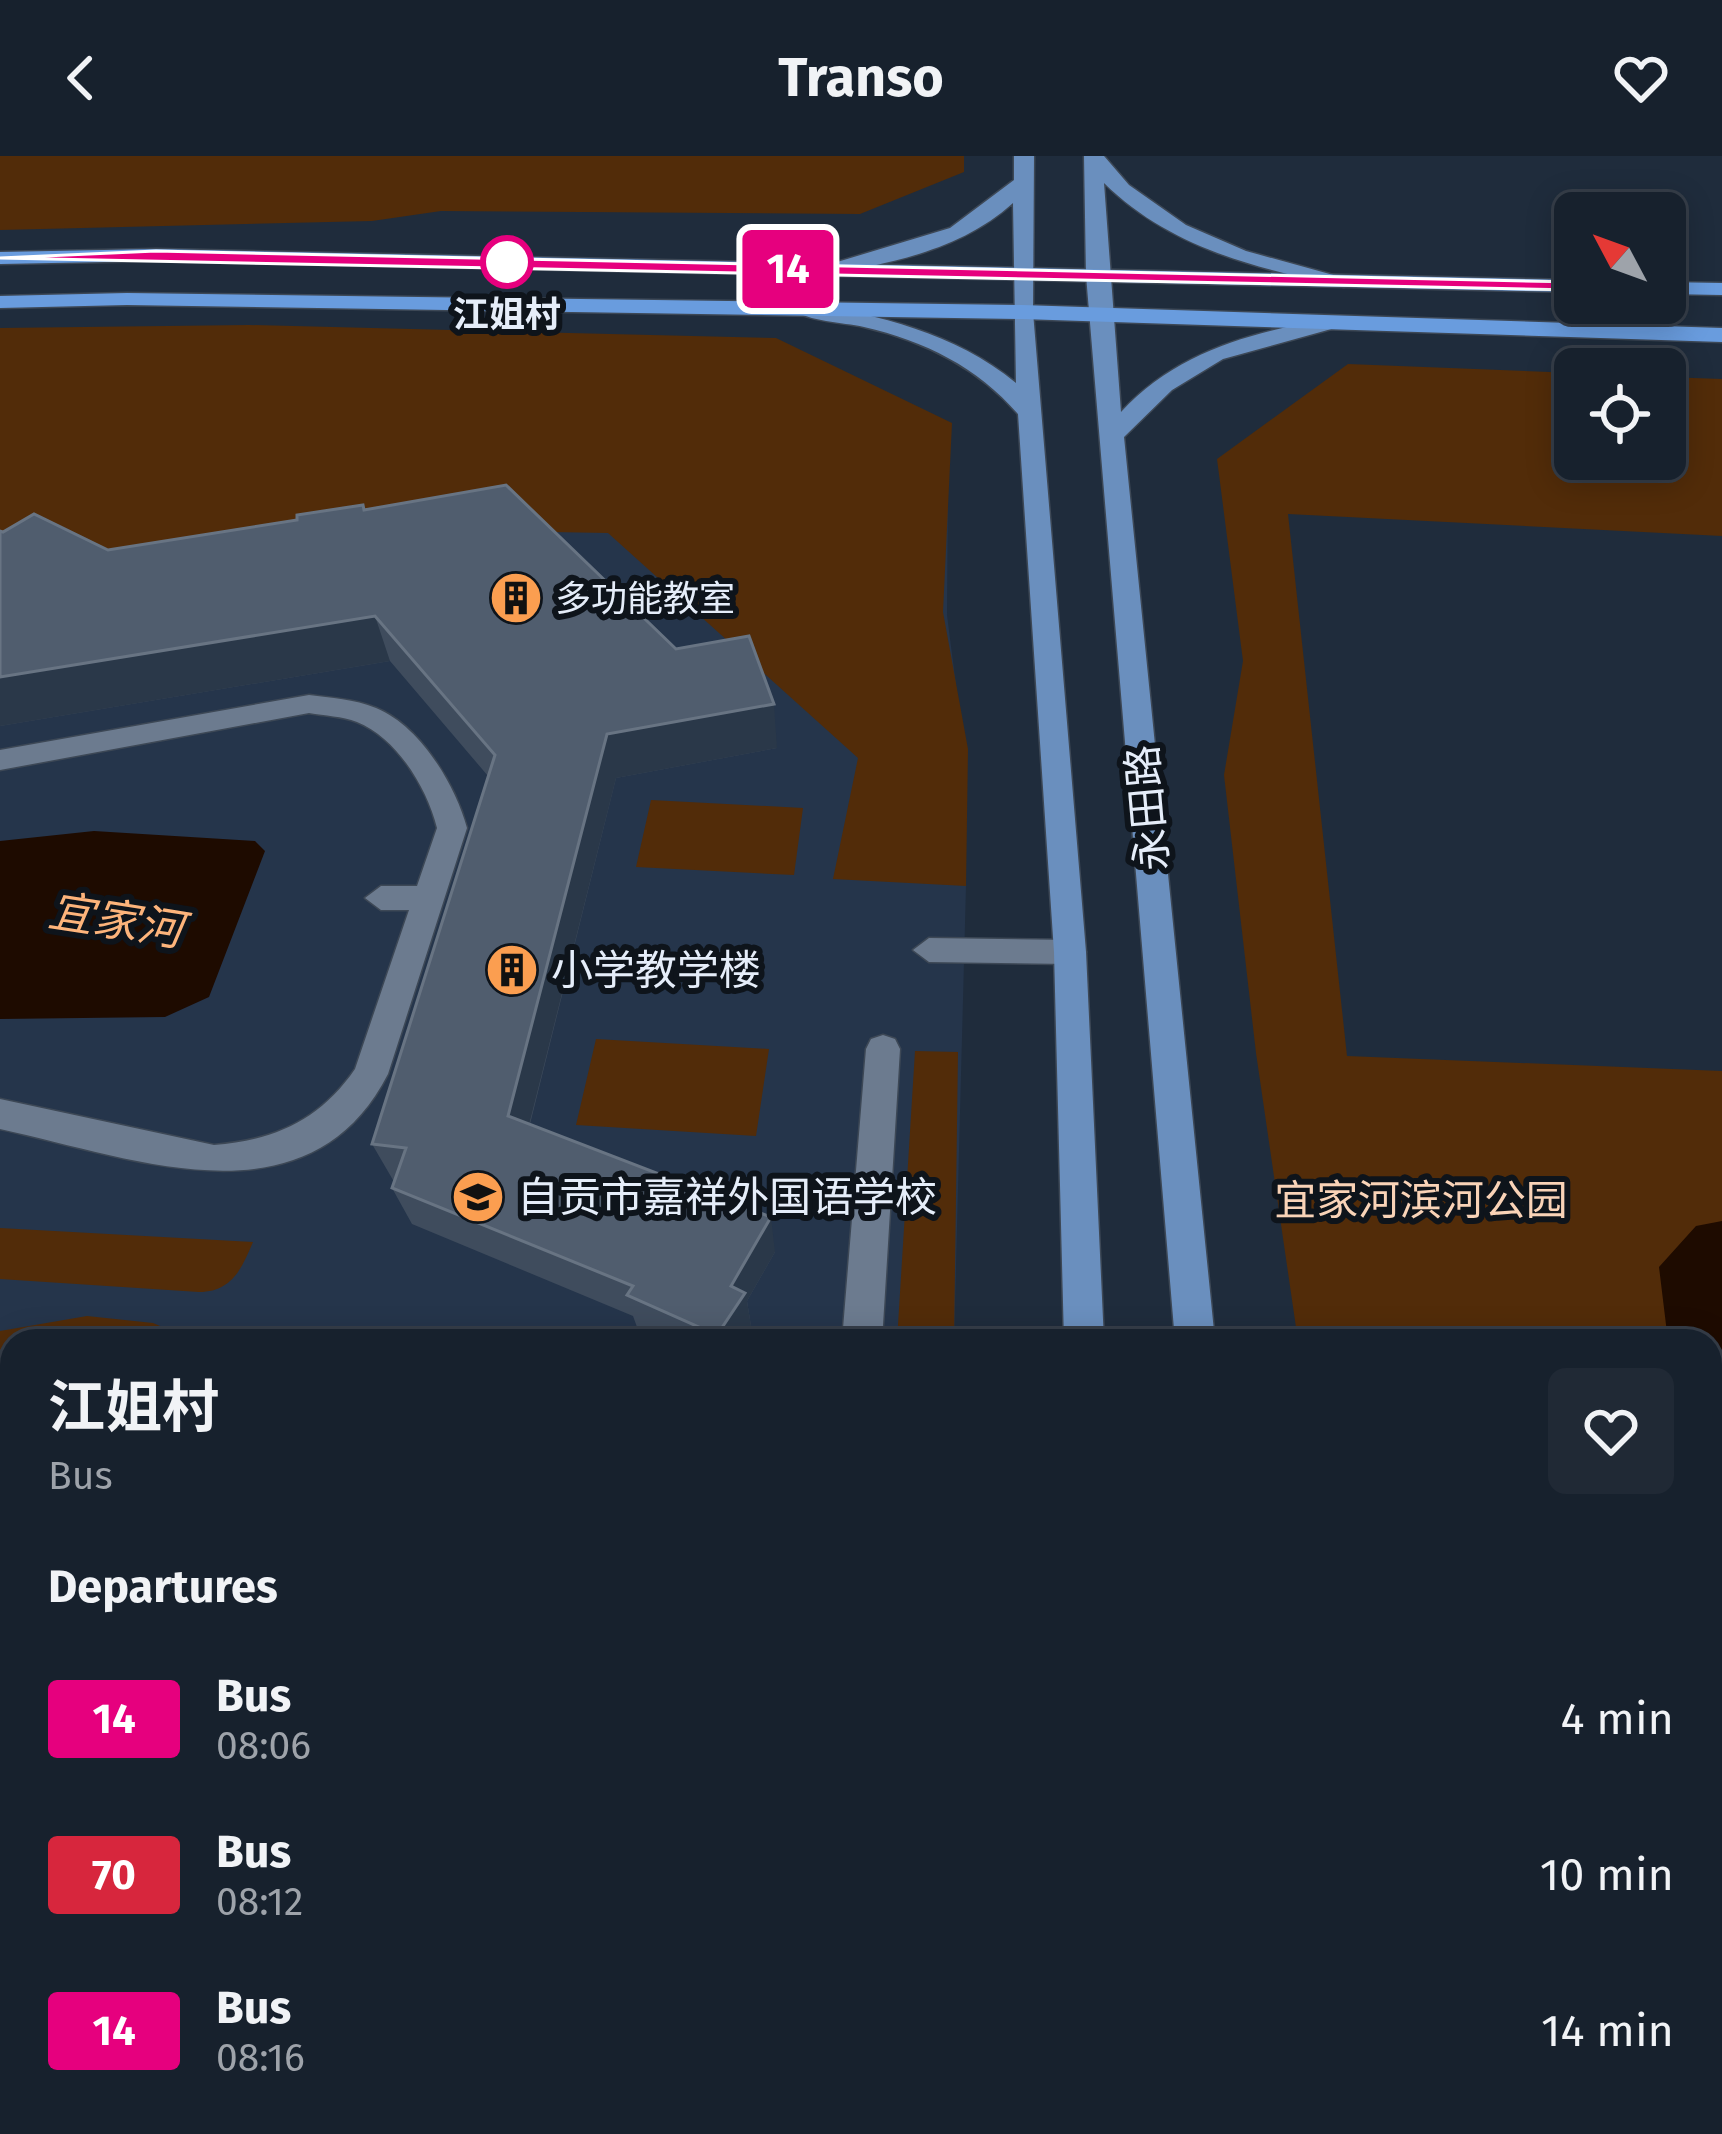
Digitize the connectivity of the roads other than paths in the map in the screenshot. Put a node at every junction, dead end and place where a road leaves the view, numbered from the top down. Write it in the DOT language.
graph roads {
  1 [pos="1024,156"];
  2 [pos="1094,159"];
  3 [pos="1023,182"];
  4 [pos="0,258"];
  5 [pos="824,269"];
  6 [pos="1020,274"];
  7 [pos="1096,275"];
  8 [pos="1344,281"];
  9 [pos="1554,286"];
  10 [pos="1686,288"];
  11 [pos="1722,289"];
  12 [pos="0,302"];
  13 [pos="803,309"];
  14 [pos="1022,312"];
  15 [pos="1102,315"];
  16 [pos="1342,323"];
  17 [pos="1722,335"];
  18 [pos="1029,412"];
  19 [pos="1113,435"];
  20 [pos="0,760"];
  21 [pos="381,898"];
  22 [pos="429,898"];
  23 [pos="928,950"];
  24 [pos="1070,952"];
  25 [pos="883,1049"];
  26 [pos="0,1114"];
  27 [pos="863,1329"];
  28 [pos="1084,1329"];
  29 [pos="1194,1329"];
  1 -- 3 [label="main road, 永田路"];
  2 -- 7 [label="main road, 永田路"];
  2 -- 8 [label="main road"];
  3 -- 5 [label="main road"];
  3 -- 6 [label="main road, 永田路"];
  4 -- 5 [label="highway"];
  5 -- 6 [label="highway"];
  6 -- 7 [label="highway"];
  6 -- 14 [label="main road, 永田路"];
  7 -- 8 [label="highway"];
  7 -- 15 [label="main road, 永田路"];
  8 -- 9 [label="highway"];
  10 -- 11 [label="highway"];
  12 -- 13 [label="highway"];
  13 -- 14 [label="highway"];
  13 -- 18 [label="main road"];
  14 -- 15 [label="highway"];
  14 -- 18 [label="main road, 永田路"];
  15 -- 16 [label="highway"];
  15 -- 19 [label="main road, 永田路"];
  16 -- 17 [label="highway"];
  16 -- 19 [label="main road"];
  18 -- 24 [label="main road, 永田路"];
  19 -- 29 [label="main road, 永田路"];
  20 -- 22 [label="lane"];
  21 -- 22 [label="lane"];
  22 -- 26 [label="lane"];
  23 -- 24 [label="lane"];
  24 -- 28 [label="main road, 永田路"];
  25 -- 27 [label="lane"];
}
